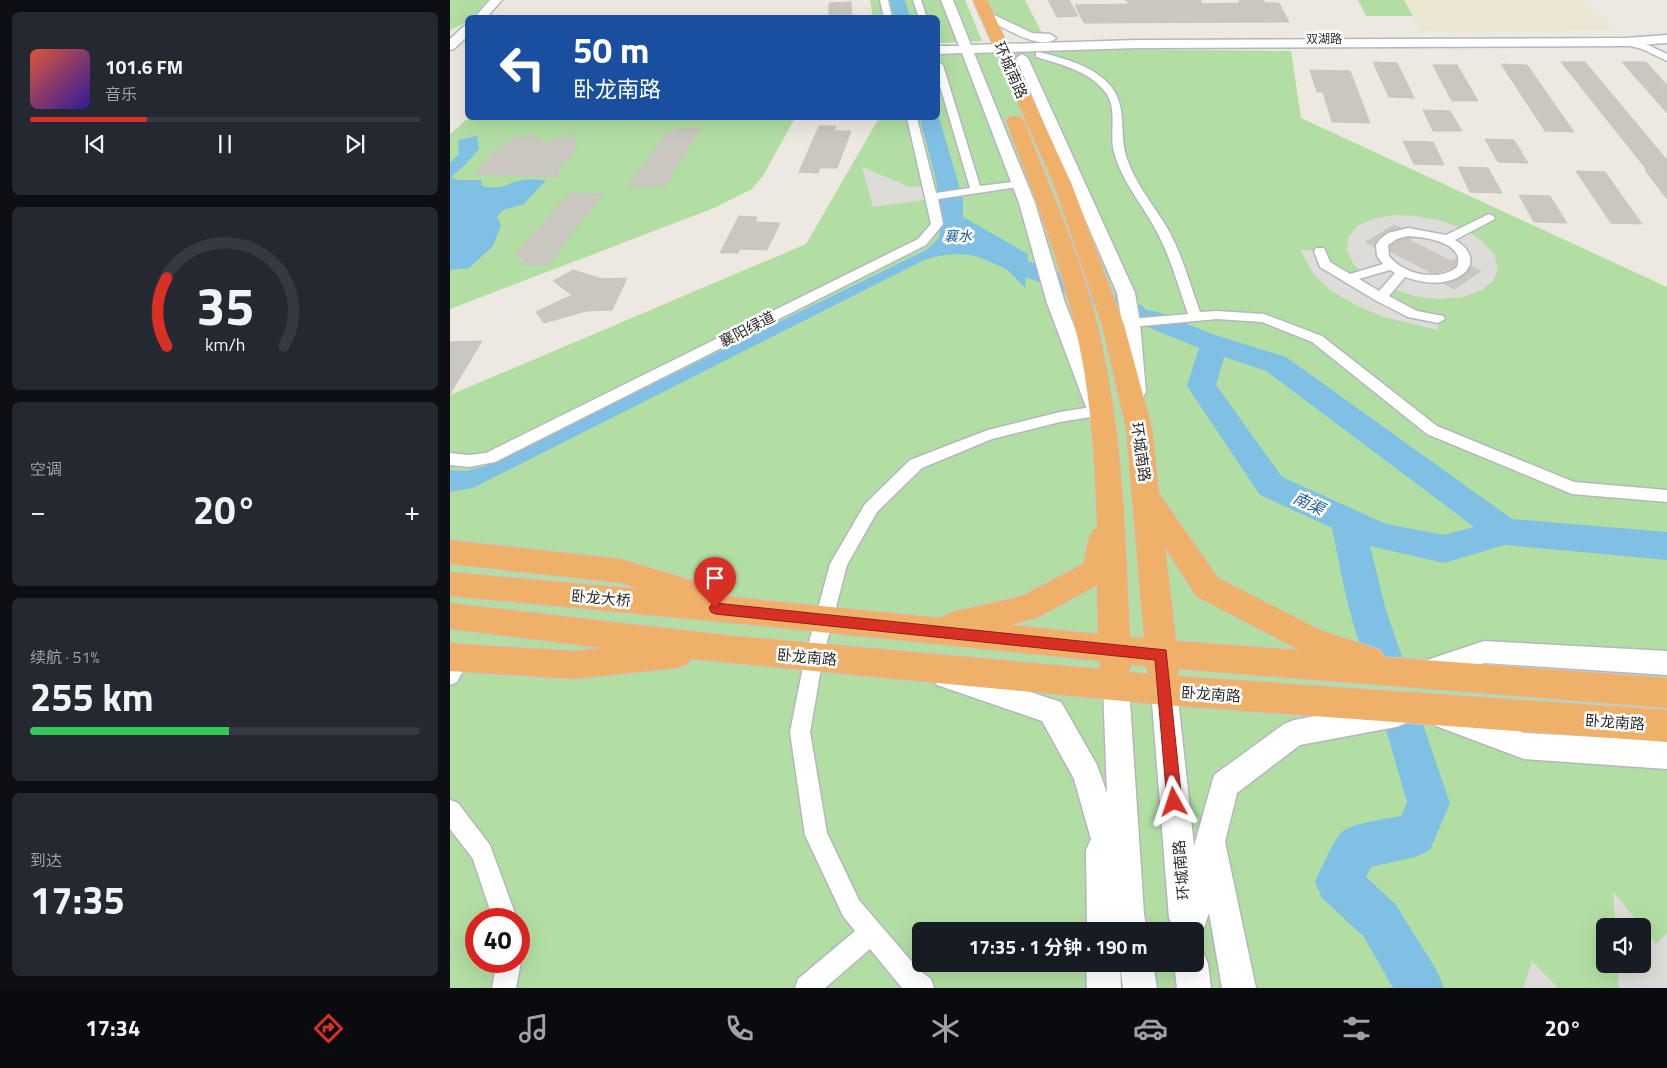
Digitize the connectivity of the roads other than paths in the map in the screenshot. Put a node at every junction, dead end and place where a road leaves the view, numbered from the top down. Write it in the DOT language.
graph roads {
  1 [pos="496,0"];
  2 [pos="884,0"];
  3 [pos="917,0"];
  4 [pos="947,0"];
  5 [pos="965,0"];
  6 [pos="507,6"];
  7 [pos="988,7"];
  8 [pos="482,15"];
  9 [pos="499,15"];
  10 [pos="887,15"];
  11 [pos="921,15"];
  12 [pos="465,32"];
  13 [pos="1667,33"];
  14 [pos="1667,39"];
  15 [pos="1056,42"];
  16 [pos="1625,42"];
  17 [pos="946,45"];
  18 [pos="982,45"];
  19 [pos="455,47"];
  20 [pos="1039,55"];
  21 [pos="1667,56"];
  22 [pos="1010,68"];
  23 [pos="940,72"];
  24 [pos="1010,109"];
  25 [pos="913,120"];
  26 [pos="1020,184"];
  27 [pos="974,191"];
  28 [pos="932,197"];
  29 [pos="1488,218"];
  30 [pos="1446,240"];
  31 [pos="1320,251"];
  32 [pos="1397,269"];
  33 [pos="1348,278"];
  34 [pos="1380,297"];
  35 [pos="1195,316"];
  36 [pos="1438,319"];
  37 [pos="1110,324"];
  38 [pos="1101,420"];
  39 [pos="450,459"];
  40 [pos="1147,496"];
  41 [pos="1667,496"];
  42 [pos="1110,502"];
  43 [pos="450,552"];
  44 [pos="451,584"];
  45 [pos="753,612"];
  46 [pos="450,616"];
  47 [pos="824,619"];
  48 [pos="929,630"];
  49 [pos="725,649"];
  50 [pos="1115,649"];
  51 [pos="1161,654"];
  52 [pos="814,657"];
  53 [pos="1667,663"];
  54 [pos="454,664"];
  55 [pos="915,667"];
  56 [pos="1415,674"];
  57 [pos="1116,686"];
  58 [pos="1164,690"];
  59 [pos="1667,693"];
  60 [pos="1424,709"];
  61 [pos="1667,726"];
  62 [pos="1667,755"];
  63 [pos="450,811"];
  64 [pos="1101,822"];
  65 [pos="1210,840"];
  66 [pos="501,908"];
  67 [pos="1103,922"];
  68 [pos="1130,922"];
  69 [pos="1130,922"];
  70 [pos="1186,922"];
  71 [pos="1189,922"];
  72 [pos="871,932"];
  73 [pos="1103,972"];
  74 [pos="1137,972"];
  75 [pos="1192,972"];
  76 [pos="507,973"];
  77 [pos="504,988"];
  78 [pos="807,988"];
  79 [pos="922,988"];
  80 [pos="1104,988"];
  81 [pos="1140,988"];
  82 [pos="1194,988"];
  83 [pos="1239,988"];
  1 -- 8 [label="street"];
  2 -- 10 [label="street"];
  3 -- 11 [label="street"];
  4 -- 18 [label="street"];
  5 -- 18 [label="highway, 环城南路"];
  6 -- 9 [label="street"];
  7 -- 15 [label="street"];
  7 -- 18 [label="highway, 环城南路"];
  12 -- 19 [label="street"];
  13 -- 15 [label="street, 双湖路"];
  14 -- 16 [label="street, 双湖路"];
  15 -- 16 [label="street, 双湖路"];
  15 -- 18 [label="street, 双湖路"];
  15 -- 22 [label="street"];
  16 -- 21 [label="street"];
  17 -- 18 [label="street, 双湖路"];
  18 -- 22 [label="highway, 环城南路"];
  18 -- 26 [label="street"];
  20 -- 35 [label="street"];
  22 -- 37 [label="highway, 环城南路"];
  22 -- 37 [label="street"];
  23 -- 27 [label="street"];
  24 -- 37 [label="highway, 环城南路"];
  25 -- 28 [label="street, 襄阳绿道"];
  26 -- 27 [label="street"];
  26 -- 38 [label="street"];
  27 -- 28 [label="street"];
  28 -- 39 [label="street, 襄阳绿道"];
  29 -- 30 [label="street"];
  30 -- 32 [label="street"];
  30 -- 32 [label="street"];
  31 -- 33 [label="street"];
  32 -- 33 [label="street"];
  32 -- 34 [label="street"];
  33 -- 34 [label="street"];
  34 -- 36 [label="street"];
  35 -- 37 [label="street"];
  35 -- 41 [label="street"];
  37 -- 38 [label="highway, 环城南路"];
  37 -- 40 [label="highway, 环城南路"];
  38 -- 42 [label="highway, 环城南路"];
  38 -- 47 [label="street"];
  40 -- 51 [label="highway, 环城南路"];
  40 -- 56 [label="highway"];
  42 -- 48 [label="highway"];
  42 -- 50 [label="highway, 环城南路"];
  43 -- 45 [label="highway"];
  44 -- 45 [label="highway, 卧龙大桥"];
  45 -- 47 [label="highway"];
  46 -- 49 [label="highway"];
  47 -- 48 [label="highway"];
  47 -- 52 [label="street"];
  48 -- 50 [label="highway"];
  49 -- 52 [label="highway, 卧龙南路"];
  49 -- 54 [label="highway"];
  50 -- 51 [label="highway"];
  50 -- 57 [label="highway, 环城南路"];
  51 -- 56 [label="highway"];
  51 -- 58 [label="highway, 环城南路"];
  52 -- 55 [label="highway, 卧龙南路"];
  52 -- 72 [label="street"];
  53 -- 56 [label="street"];
  55 -- 57 [label="highway, 卧龙南路"];
  55 -- 64 [label="street"];
  56 -- 59 [label="highway"];
  57 -- 58 [label="highway, 卧龙南路"];
  57 -- 68 [label="street, 环城南路"];
  58 -- 60 [label="highway, 卧龙南路"];
  58 -- 70 [label="street, 环城南路"];
  60 -- 61 [label="highway, 卧龙南路"];
  60 -- 62 [label="street"];
  60 -- 65 [label="street"];
  63 -- 66 [label="street"];
  64 -- 67 [label="street"];
  64 -- 69 [label="street"];
  65 -- 71 [label="street"];
  65 -- 83 [label="street"];
  72 -- 78 [label="street"];
  72 -- 79 [label="street"];
  73 -- 80 [label="street"];
  74 -- 81 [label="street"];
  75 -- 82 [label="street"];
  76 -- 77 [label="street"];
}
